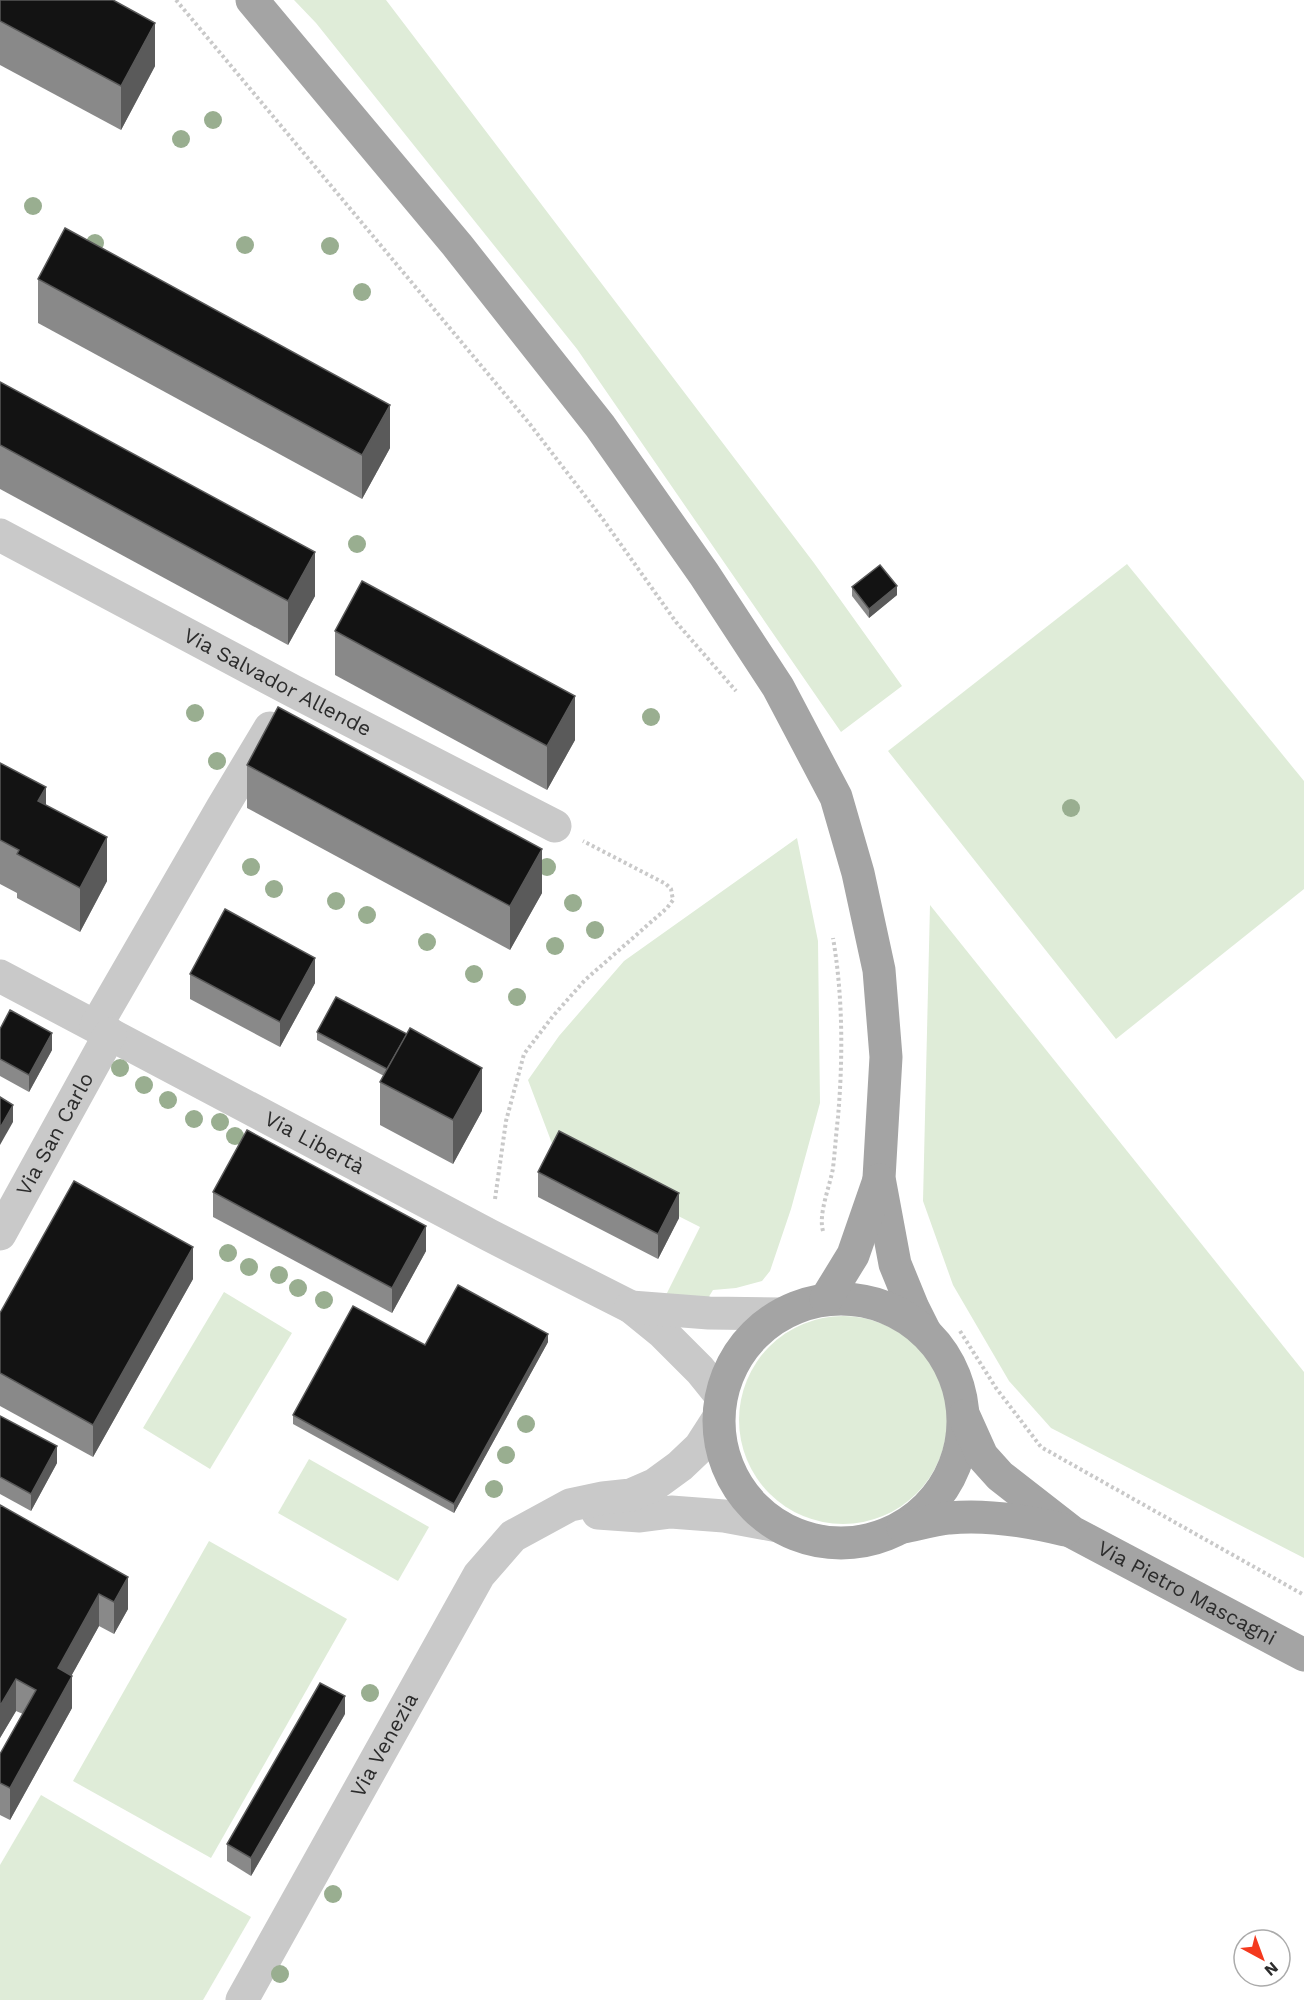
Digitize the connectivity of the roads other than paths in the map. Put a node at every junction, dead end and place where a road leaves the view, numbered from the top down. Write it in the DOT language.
graph roads {
  1 [pos="252,0"];
  2 [pos="0,535"];
  3 [pos="293,691"];
  4 [pos="555,826"];
  5 [pos="4,987"];
  6 [pos="103,1030"];
  7 [pos="879,1178"];
  8 [pos="0,1234"];
  9 [pos="826,1299"];
  10 [pos="631,1307"];
  11 [pos="782,1314"];
  12 [pos="925,1332"];
  13 [pos="720,1408"];
  14 [pos="963,1414"];
  15 [pos="554,1514"];
  16 [pos="778,1526"];
  17 [pos="898,1528"];
  18 [pos="1072,1532"];
  19 [pos="1304,1655"];
  20 [pos="242,2000"];
  1 -- 7 [label="main road"];
  2 -- 3 [label="street, Via Salvador Allende"];
  3 -- 4 [label="street, Via Salvador Allende"];
  3 -- 6 [label="street, Via San Carlo"];
  5 -- 6 [label="street, Via Libertà"];
  6 -- 8 [label="street, Via San Carlo"];
  6 -- 10 [label="street, Via Libertà"];
  7 -- 9 [label="main road"];
  7 -- 12 [label="main road"];
  9 -- 11 [label="main road"];
  9 -- 12 [label="main road"];
  10 -- 11 [label="street, Via Libertà"];
  10 -- 13 [label="street, Via Libertà"];
  11 -- 13 [label="main road"];
  12 -- 14 [label="main road"];
  13 -- 15 [label="street, Via Venezia"];
  13 -- 16 [label="main road"];
  14 -- 17 [label="main road"];
  14 -- 18 [label="main road, Via Pietro Mascagni"];
  15 -- 16 [label="street, Via Venezia"];
  15 -- 20 [label="street, Via Venezia"];
  16 -- 17 [label="main road"];
  17 -- 18 [label="main road, Via Pietro Mascagni"];
  18 -- 19 [label="main road, Via Pietro Mascagni"];
}
